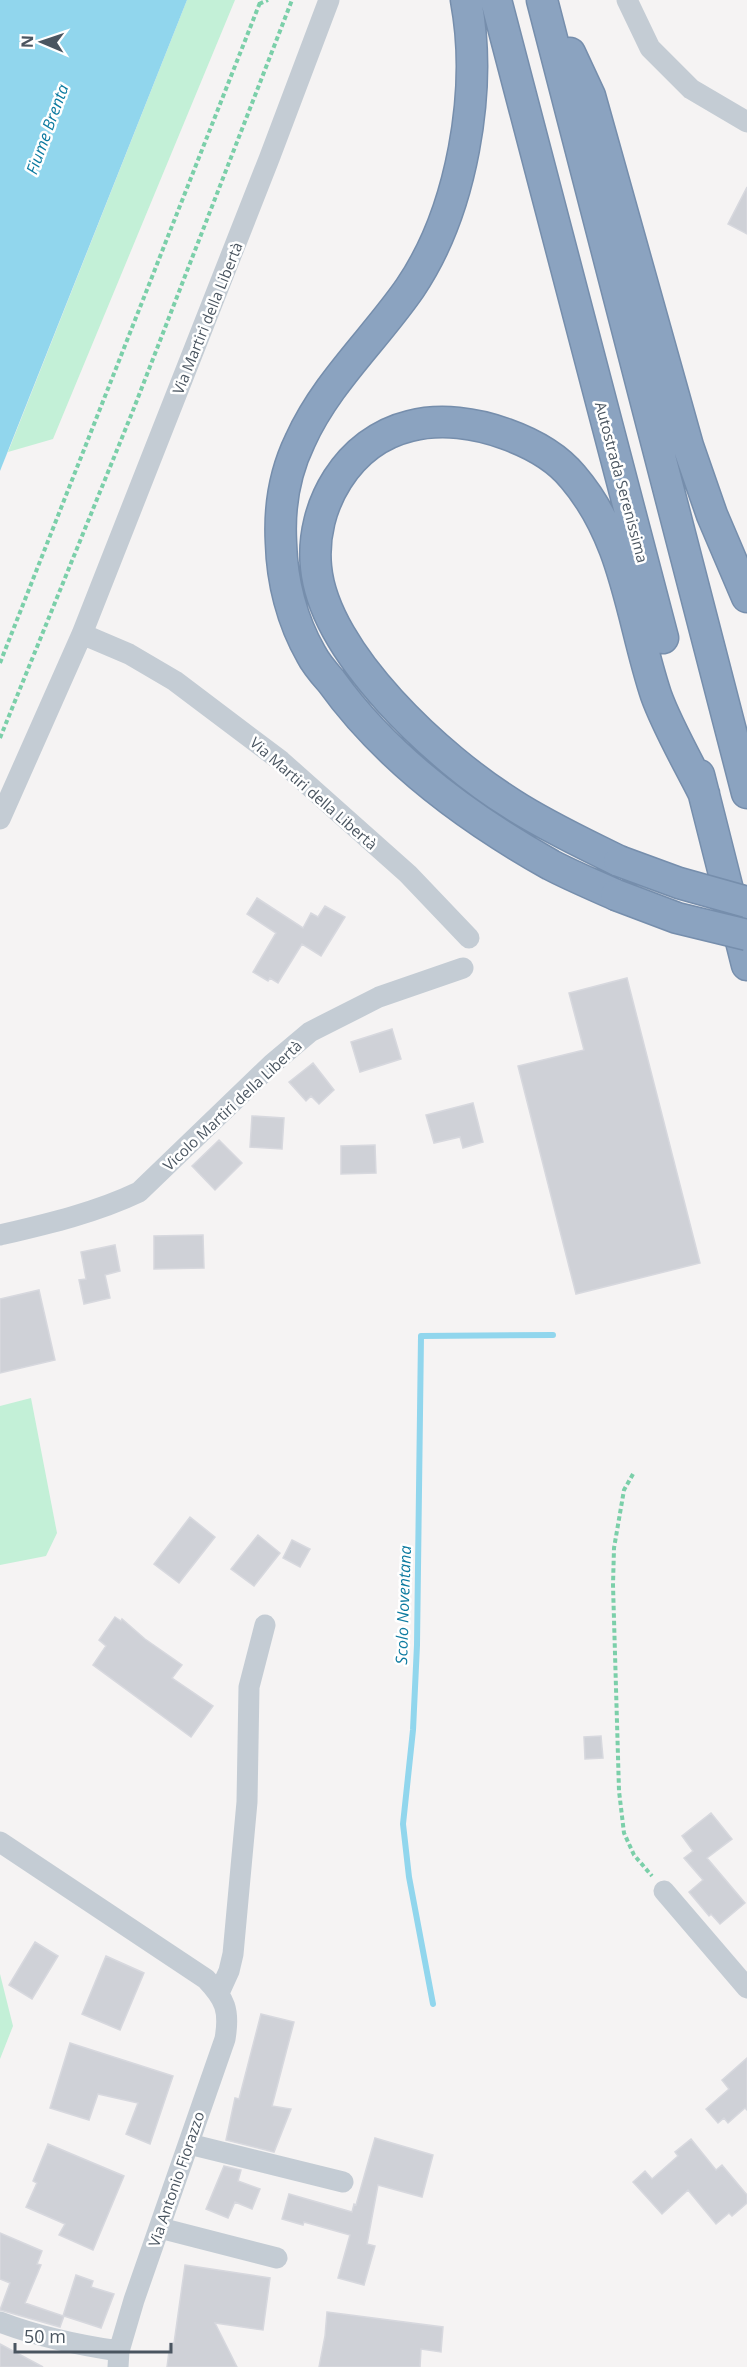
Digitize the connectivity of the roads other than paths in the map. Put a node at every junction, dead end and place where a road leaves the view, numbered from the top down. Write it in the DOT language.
graph roads {
  1 [pos="329,0"];
  2 [pos="466,0"];
  3 [pos="495,0"];
  4 [pos="543,0"];
  5 [pos="627,0"];
  6 [pos="747,122"];
  7 [pos="747,597"];
  8 [pos="82,634"];
  9 [pos="747,793"];
  10 [pos="704,794"];
  11 [pos="0,819"];
  12 [pos="747,902"];
  13 [pos="747,935"];
  14 [pos="470,938"];
  15 [pos="747,965"];
  16 [pos="463,968"];
  17 [pos="0,1235"];
  18 [pos="265,1625"];
  19 [pos="0,1842"];
  20 [pos="664,1891"];
  21 [pos="747,1988"];
  22 [pos="219,1993"];
  23 [pos="189,2144"];
  24 [pos="343,2182"];
  25 [pos="160,2228"];
  26 [pos="277,2258"];
  27 [pos="0,2322"];
  28 [pos="119,2359"];
  1 -- 8 [label="street, Via Martiri della Libertà"];
  2 -- 13 [label="highway, bridge"];
  3 -- 10 [label="highway, Autostrada Serenissima"];
  4 -- 7 [label="highway"];
  4 -- 9 [label="highway"];
  5 -- 6 [label="street"];
  8 -- 11 [label="street, Via Martiri della Libertà"];
  8 -- 14 [label="street, Via Martiri della Libertà"];
  10 -- 12 [label="highway, bridge"];
  10 -- 15 [label="highway, Autostrada Serenissima"];
  16 -- 17 [label="street, Vicolo Martiri della Libertà"];
  18 -- 22 [label="street"];
  19 -- 22 [label="street"];
  20 -- 21 [label="street"];
  22 -- 23 [label="street, Via Antonio Fiorazzo"];
  23 -- 24 [label="street"];
  23 -- 25 [label="street, Via Antonio Fiorazzo"];
  25 -- 26 [label="street"];
  25 -- 28 [label="street, Via Antonio Fiorazzo"];
  27 -- 28 [label="street"];
}
